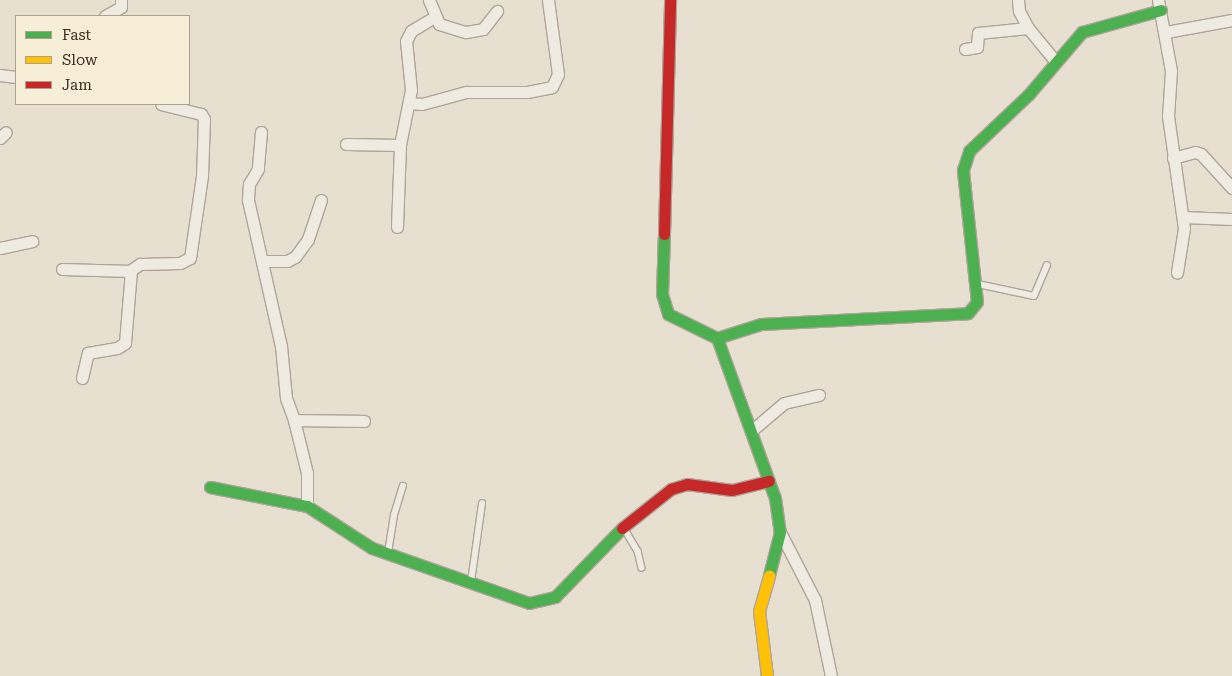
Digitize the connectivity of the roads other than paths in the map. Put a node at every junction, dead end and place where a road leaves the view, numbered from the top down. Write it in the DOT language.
graph roads {
  1 [pos="121,0"];
  2 [pos="429,0"];
  3 [pos="548,0"];
  4 [pos="670,0"];
  5 [pos="1018,0"];
  6 [pos="1159,5"];
  7 [pos="497,11"];
  8 [pos="107,15"];
  9 [pos="434,17"];
  10 [pos="1232,20"];
  11 [pos="1028,28"];
  12 [pos="1169,31"];
  13 [pos="965,49"];
  14 [pos="1056,62"];
  15 [pos="0,75"];
  16 [pos="15,77"];
  17 [pos="409,103"];
  18 [pos="165,105"];
  19 [pos="261,132"];
  20 [pos="346,144"];
  21 [pos="400,145"];
  22 [pos="1173,158"];
  23 [pos="1232,188"];
  24 [pos="321,200"];
  25 [pos="1183,217"];
  26 [pos="1232,219"];
  27 [pos="398,227"];
  28 [pos="32,241"];
  29 [pos="0,248"];
  30 [pos="264,261"];
  31 [pos="1047,266"];
  32 [pos="62,269"];
  33 [pos="130,271"];
  34 [pos="1177,272"];
  35 [pos="976,283"];
  36 [pos="717,338"];
  37 [pos="82,378"];
  38 [pos="819,395"];
  39 [pos="294,420"];
  40 [pos="364,422"];
  41 [pos="751,431"];
  42 [pos="769,481"];
  43 [pos="403,486"];
  44 [pos="210,487"];
  45 [pos="482,504"];
  46 [pos="307,506"];
  47 [pos="623,526"];
  48 [pos="780,532"];
  49 [pos="388,555"];
  50 [pos="642,568"];
  51 [pos="471,585"];
  52 [pos="767,676"];
  53 [pos="831,676"];
  1 -- 8 [label="street"];
  2 -- 9 [label="street"];
  3 -- 17 [label="street"];
  4 -- 36 [label="street"];
  5 -- 11 [label="street"];
  6 -- 12 [label="street"];
  6 -- 14 [label="street"];
  7 -- 9 [label="street"];
  9 -- 17 [label="street"];
  10 -- 12 [label="street"];
  11 -- 13 [label="street"];
  11 -- 14 [label="street"];
  12 -- 22 [label="street"];
  14 -- 35 [label="street"];
  15 -- 16 [label="street"];
  17 -- 21 [label="street"];
  18 -- 33 [label="street"];
  19 -- 30 [label="street"];
  20 -- 21 [label="street"];
  21 -- 27 [label="street"];
  22 -- 23 [label="street"];
  22 -- 25 [label="street"];
  24 -- 30 [label="street"];
  25 -- 26 [label="street"];
  25 -- 34 [label="street"];
  28 -- 29 [label="street"];
  30 -- 39 [label="street"];
  31 -- 35 [label="lane"];
  32 -- 33 [label="street"];
  33 -- 37 [label="street"];
  35 -- 36 [label="street"];
  36 -- 41 [label="street"];
  38 -- 41 [label="street"];
  39 -- 40 [label="street"];
  39 -- 46 [label="street"];
  41 -- 42 [label="street"];
  42 -- 47 [label="street"];
  42 -- 48 [label="street"];
  43 -- 49 [label="lane"];
  44 -- 46 [label="street"];
  45 -- 51 [label="lane"];
  46 -- 49 [label="street"];
  47 -- 50 [label="lane"];
  47 -- 51 [label="street"];
  48 -- 52 [label="street"];
  48 -- 53 [label="street"];
  49 -- 51 [label="street"];
}
